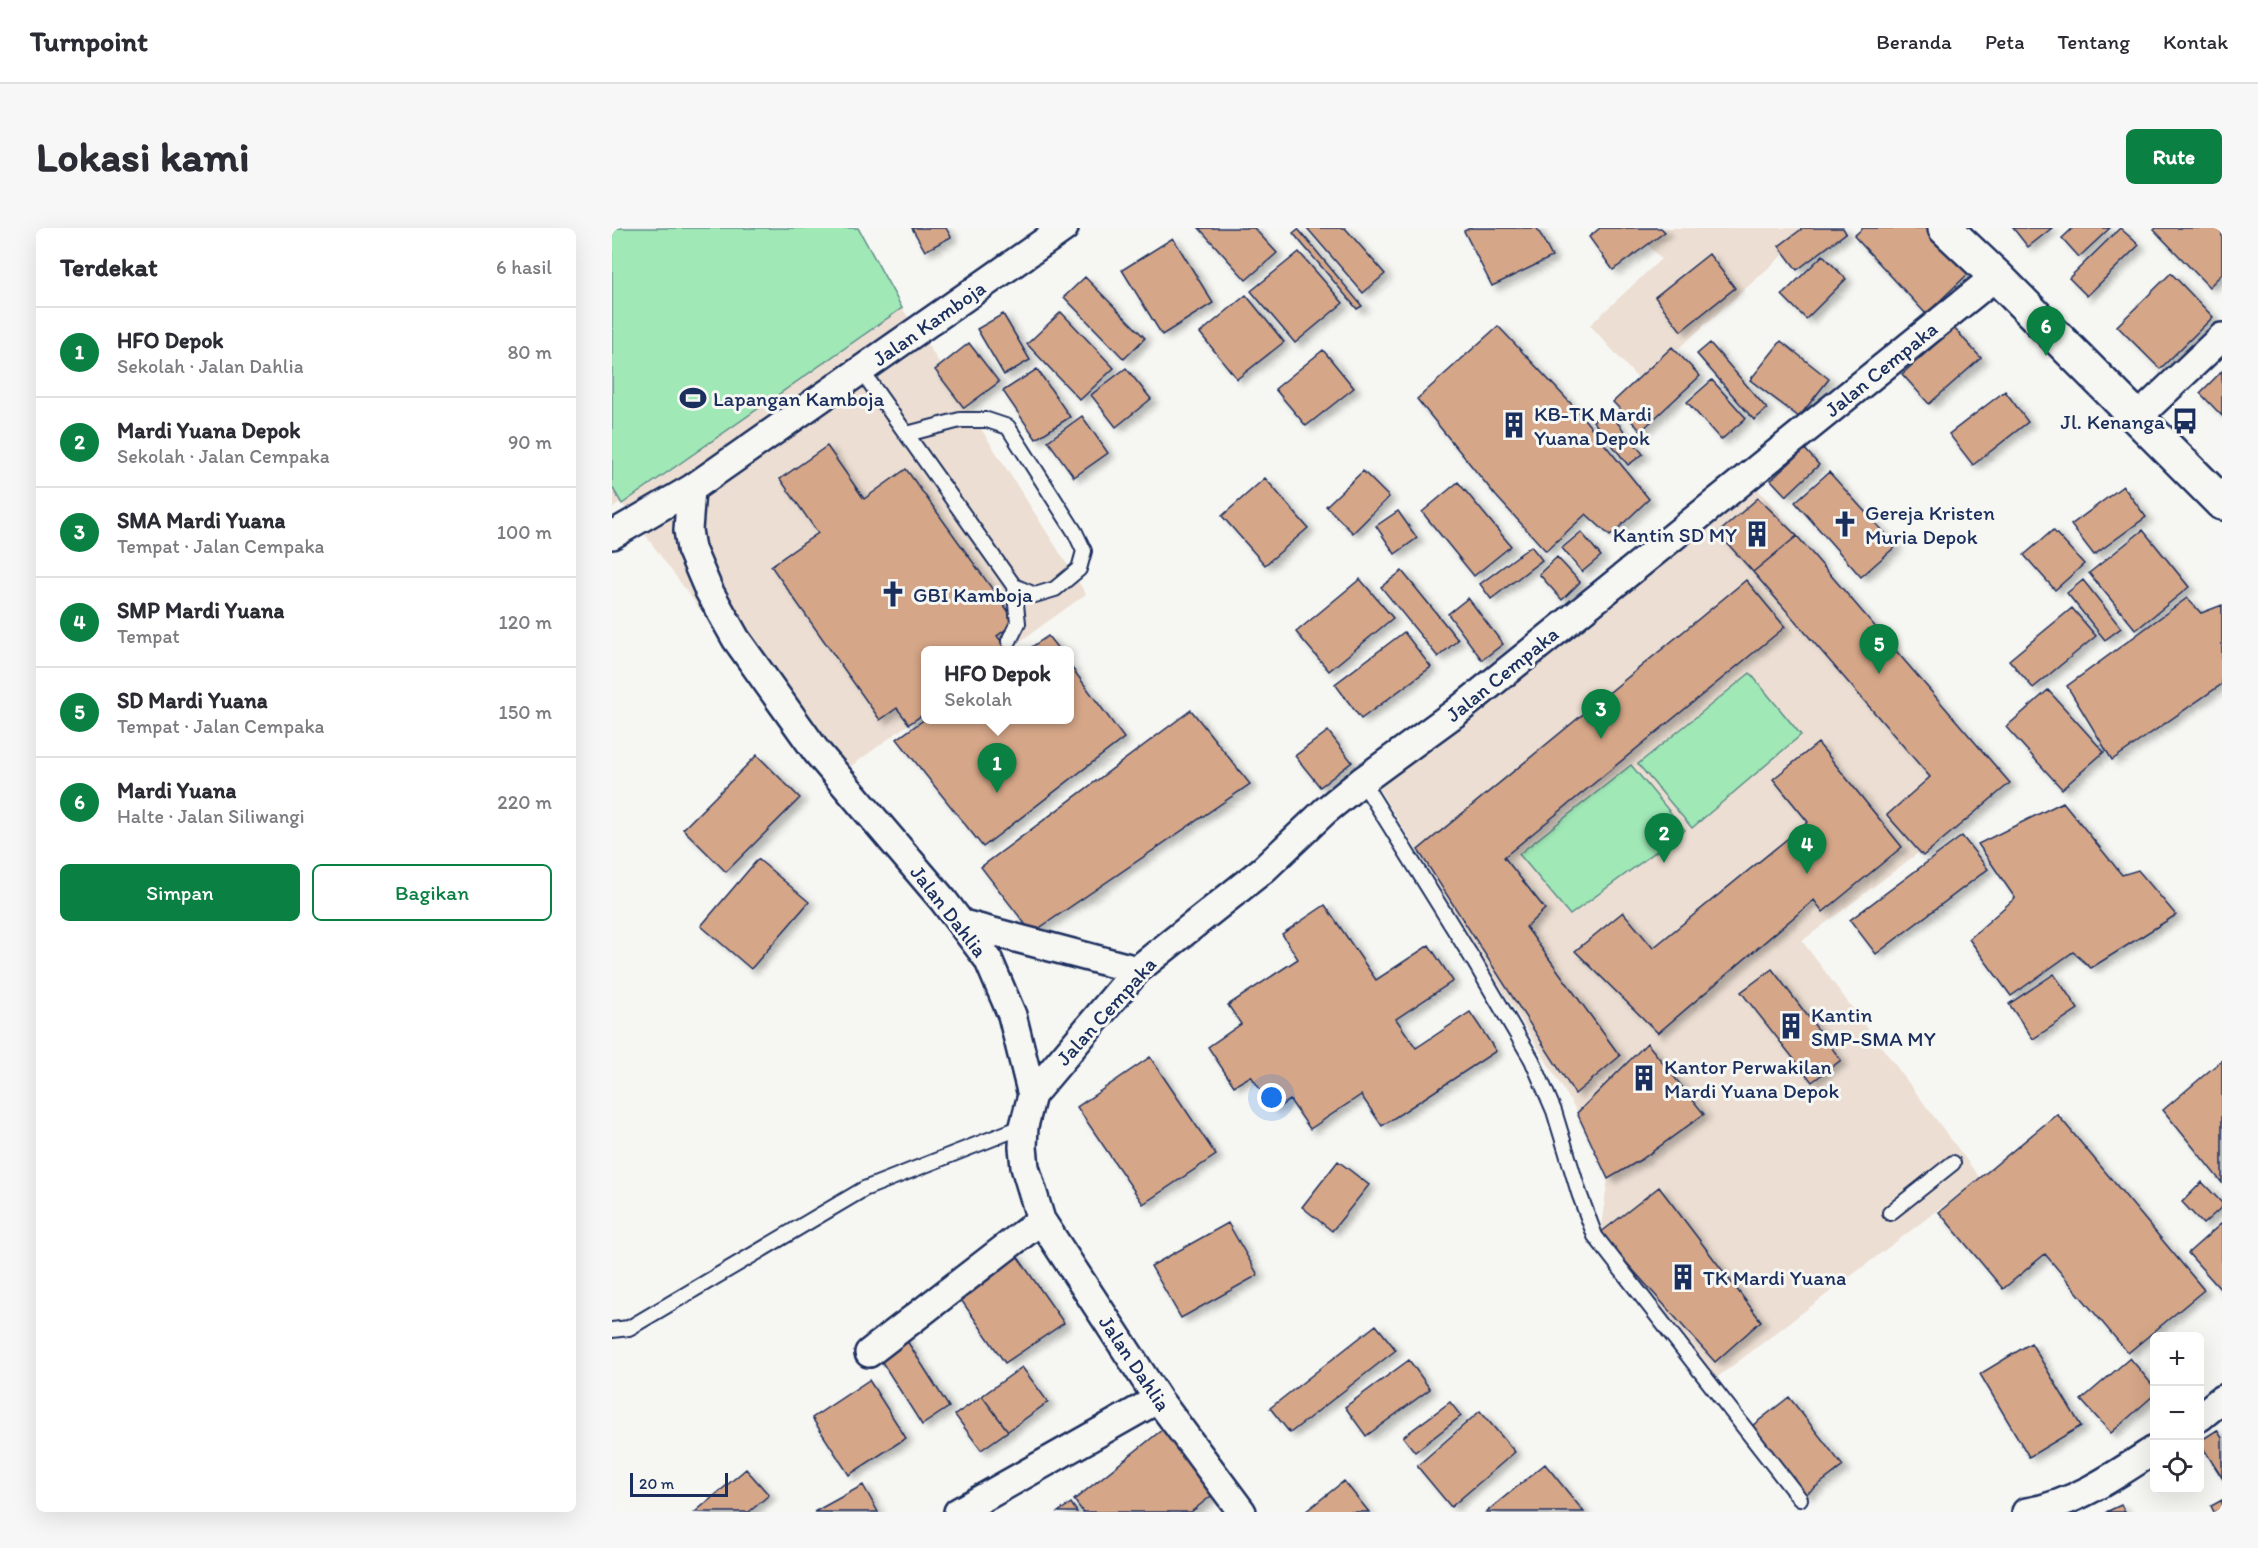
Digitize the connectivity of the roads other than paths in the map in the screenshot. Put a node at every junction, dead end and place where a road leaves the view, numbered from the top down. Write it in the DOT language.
graph roads {
  1 [pos="1064,228"];
  2 [pos="1945,228"];
  3 [pos="1996,276"];
  4 [pos="2222,337"];
  5 [pos="861,370"];
  6 [pos="2137,418"];
  7 [pos="907,434"];
  8 [pos="691,489"];
  9 [pos="2222,503"];
  10 [pos="612,535"];
  11 [pos="1014,586"];
  12 [pos="1009,640"];
  13 [pos="1362,781"];
  14 [pos="963,924"];
  15 [pos="1137,970"];
  16 [pos="1032,1095"];
  17 [pos="1024,1126"];
  18 [pos="1953,1163"];
  19 [pos="1890,1213"];
  20 [pos="1041,1220"];
  21 [pos="612,1330"];
  22 [pos="869,1353"];
  23 [pos="1158,1399"];
  24 [pos="2222,1399"];
  25 [pos="2204,1413"];
  26 [pos="2150,1453"];
  27 [pos="1800,1499"];
  28 [pos="958,1512"];
  29 [pos="1242,1512"];
  30 [pos="2026,1512"];
  1 -- 5 [label="street, Jalan Kamboja"];
  2 -- 3 [label="main road"];
  3 -- 6 [label="main road"];
  3 -- 13 [label="street, Jalan Cempaka"];
  4 -- 6 [label="street"];
  5 -- 7 [label="lane"];
  5 -- 8 [label="street, Jalan Kamboja"];
  6 -- 9 [label="main road"];
  7 -- 11 [label="lane"];
  7 -- 11 [label="lane"];
  8 -- 10 [label="street, Jalan Kamboja"];
  8 -- 14 [label="street, Jalan Dahlia"];
  11 -- 12 [label="lane"];
  13 -- 15 [label="street, Jalan Cempaka"];
  13 -- 27 [label="lane"];
  14 -- 15 [label="street"];
  14 -- 16 [label="street, Jalan Dahlia"];
  15 -- 16 [label="street, Jalan Cempaka"];
  16 -- 17 [label="street, Jalan Dahlia"];
  17 -- 20 [label="street, Jalan Dahlia"];
  17 -- 21 [label="lane"];
  18 -- 19 [label="lane"];
  20 -- 22 [label="street"];
  20 -- 23 [label="street, Jalan Dahlia"];
  23 -- 28 [label="street"];
  23 -- 29 [label="street, Jalan Dahlia"];
  24 -- 25 [label="street"];
  26 -- 30 [label="street"];
}
